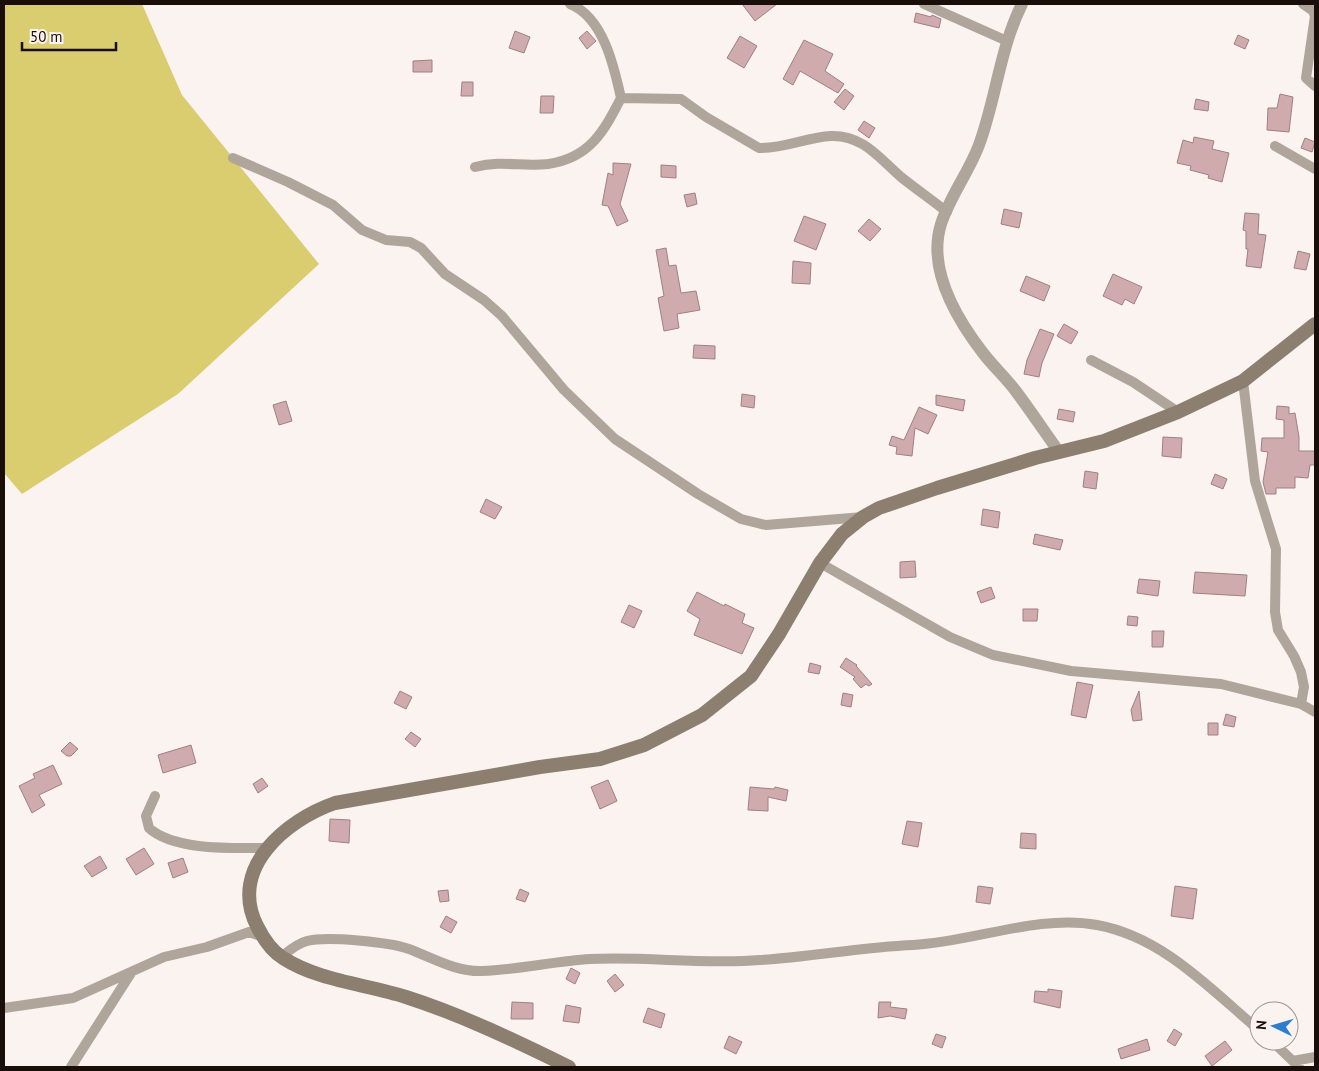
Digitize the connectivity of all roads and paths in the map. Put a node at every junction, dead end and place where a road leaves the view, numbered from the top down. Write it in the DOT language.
graph roads {
  1 [pos="570,4"];
  2 [pos="924,4"];
  3 [pos="1022,4"];
  4 [pos="1303,4"];
  5 [pos="1007,42"];
  6 [pos="1315,86"];
  7 [pos="621,98"];
  8 [pos="1275,146"];
  9 [pos="233,158"];
  10 [pos="475,167"];
  11 [pos="1315,169"];
  12 [pos="947,212"];
  13 [pos="1315,324"];
  14 [pos="1091,360"];
  15 [pos="1243,381"];
  16 [pos="1178,412"];
  17 [pos="1059,452"];
  18 [pos="862,517"];
  19 [pos="820,563"];
  20 [pos="1301,704"];
  21 [pos="1315,712"];
  22 [pos="155,796"];
  23 [pos="267,848"];
  24 [pos="263,937"];
  25 [pos="281,957"];
  26 [pos="132,972"];
  27 [pos="4,1008"];
  28 [pos="1249,1022"];
  29 [pos="1282,1051"];
  30 [pos="1315,1056"];
  31 [pos="1296,1064"];
  32 [pos="71,1067"];
  33 [pos="569,1067"];
  1 -- 7 [label="street"];
  2 -- 5 [label="street"];
  3 -- 5 [label="street"];
  4 -- 6 [label="street"];
  5 -- 12 [label="street"];
  7 -- 10 [label="street"];
  7 -- 12 [label="street"];
  8 -- 11 [label="street"];
  9 -- 18 [label="street"];
  12 -- 17 [label="street"];
  13 -- 15 [label="main road"];
  14 -- 16 [label="street"];
  15 -- 16 [label="main road"];
  15 -- 20 [label="street"];
  16 -- 17 [label="main road"];
  17 -- 18 [label="main road"];
  18 -- 19 [label="main road"];
  19 -- 20 [label="street"];
  19 -- 23 [label="main road"];
  20 -- 21 [label="street"];
  22 -- 23 [label="street"];
  23 -- 24 [label="main road"];
  24 -- 25 [label="main road"];
  24 -- 26 [label="street"];
  25 -- 28 [label="street"];
  25 -- 33 [label="main road"];
  26 -- 27 [label="street"];
  26 -- 32 [label="street"];
  29 -- 31 [label="street"];
  30 -- 31 [label="street"];
}
